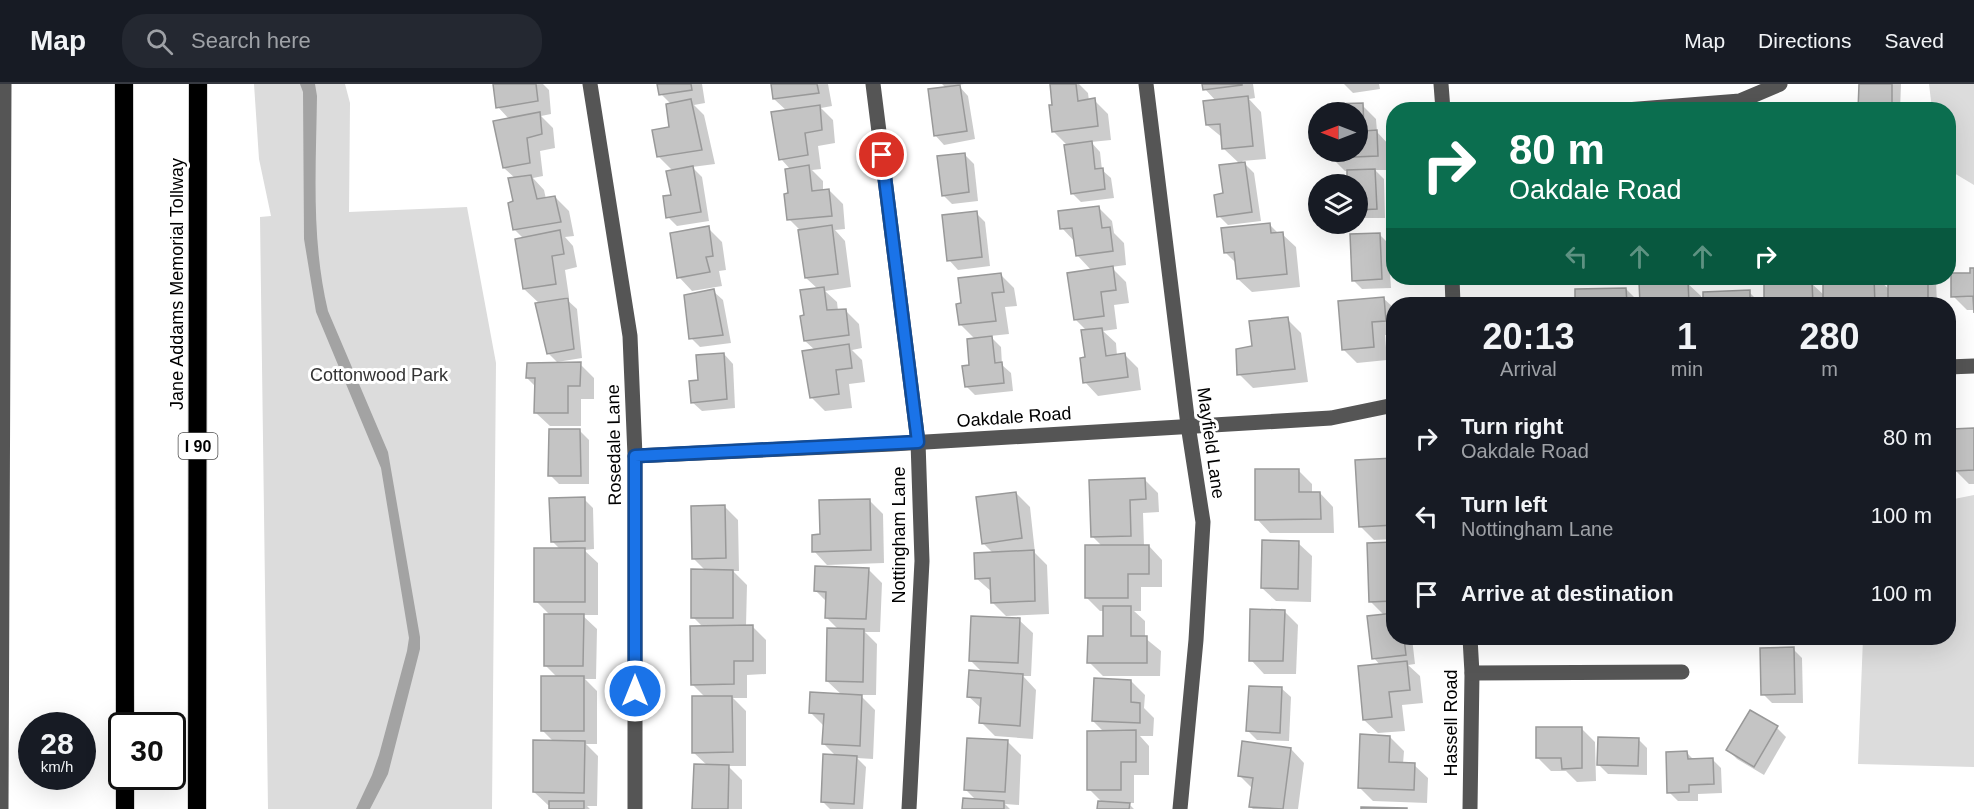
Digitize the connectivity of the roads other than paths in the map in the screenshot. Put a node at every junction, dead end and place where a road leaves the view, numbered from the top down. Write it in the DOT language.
graph roads {
  1 [pos="4,84"];
  2 [pos="124,84"];
  3 [pos="198,84"];
  4 [pos="590,84"];
  5 [pos="873,84"];
  6 [pos="1146,84"];
  7 [pos="1441,84"];
  8 [pos="1780,84"];
  9 [pos="1442,102"];
  10 [pos="1727,102"];
  11 [pos="1974,366"];
  12 [pos="1956,367"];
  13 [pos="1386,407"];
  14 [pos="1188,425"];
  15 [pos="918,442"];
  16 [pos="635,456"];
  17 [pos="1470,645"];
  18 [pos="1682,672"];
  19 [pos="1472,673"];
  20 [pos="124,712"];
  21 [pos="125,790"];
  22 [pos="1,809"];
  23 [pos="125,809"];
  24 [pos="197,809"];
  25 [pos="635,809"];
  26 [pos="909,809"];
  27 [pos="1180,809"];
  28 [pos="1470,809"];
  1 -- 22 [label="street"];
  2 -- 20 [label="highway"];
  3 -- 24 [label="highway, Jane Addams Memorial Tollway / I 90"];
  4 -- 16 [label="street, Rosedale Lane"];
  5 -- 15 [label="street, Nottingham Lane"];
  6 -- 14 [label="street, Mayfield Lane"];
  7 -- 9 [label="street"];
  8 -- 10 [label="street"];
  11 -- 12 [label="street"];
  13 -- 14 [label="street, Oakdale Road"];
  14 -- 15 [label="street, Oakdale Road"];
  14 -- 27 [label="street, Mayfield Lane"];
  15 -- 16 [label="street, Oakdale Road"];
  15 -- 26 [label="street, Nottingham Lane"];
  16 -- 25 [label="street, Rosedale Lane"];
  17 -- 19 [label="street, Hassell Road"];
  18 -- 19 [label="street"];
  19 -- 28 [label="street, Hassell Road"];
  21 -- 23 [label="highway"];
}
